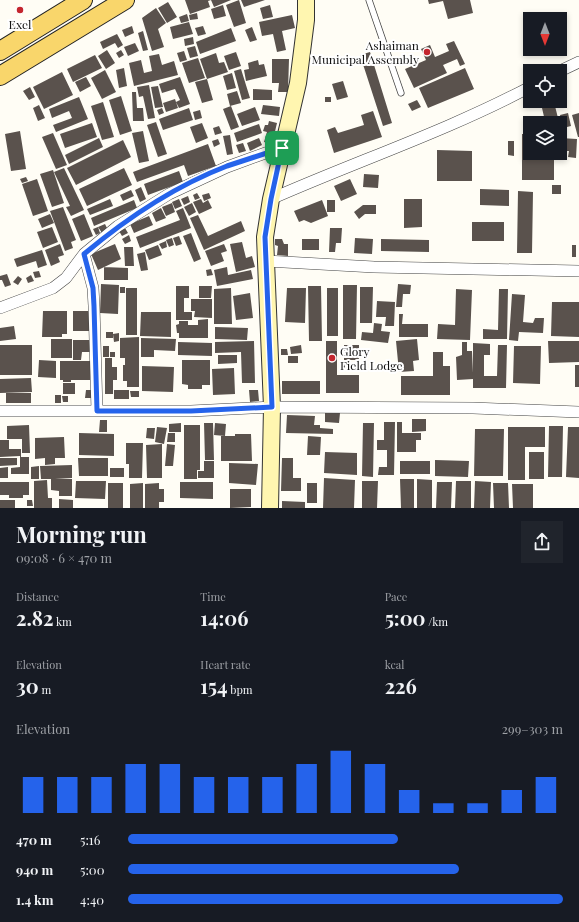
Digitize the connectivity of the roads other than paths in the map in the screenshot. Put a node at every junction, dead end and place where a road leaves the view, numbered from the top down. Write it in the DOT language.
graph roads {
  1 [pos="83,0"];
  2 [pos="125,0"];
  3 [pos="306,0"];
  4 [pos="368,0"];
  5 [pos="0,51"];
  6 [pos="579,62"];
  7 [pos="567,68"];
  8 [pos="0,76"];
  9 [pos="523,91"];
  10 [pos="401,93"];
  11 [pos="282,148"];
  12 [pos="271,199"];
  13 [pos="84,254"];
  14 [pos="266,261"];
  15 [pos="579,271"];
  16 [pos="0,308"];
  17 [pos="272,407"];
  18 [pos="0,411"];
  19 [pos="97,411"];
  20 [pos="579,412"];
  21 [pos="270,508"];
  1 -- 5 [label="main road"];
  2 -- 8 [label="main road"];
  3 -- 11 [label="street"];
  4 -- 10 [label="lane"];
  6 -- 7 [label="street"];
  9 -- 12 [label="street"];
  11 -- 12 [label="street"];
  11 -- 13 [label="street"];
  12 -- 14 [label="street"];
  13 -- 16 [label="street"];
  13 -- 19 [label="street"];
  14 -- 15 [label="street"];
  14 -- 17 [label="street"];
  17 -- 19 [label="street"];
  17 -- 20 [label="street"];
  17 -- 21 [label="street"];
  18 -- 19 [label="street"];
}
